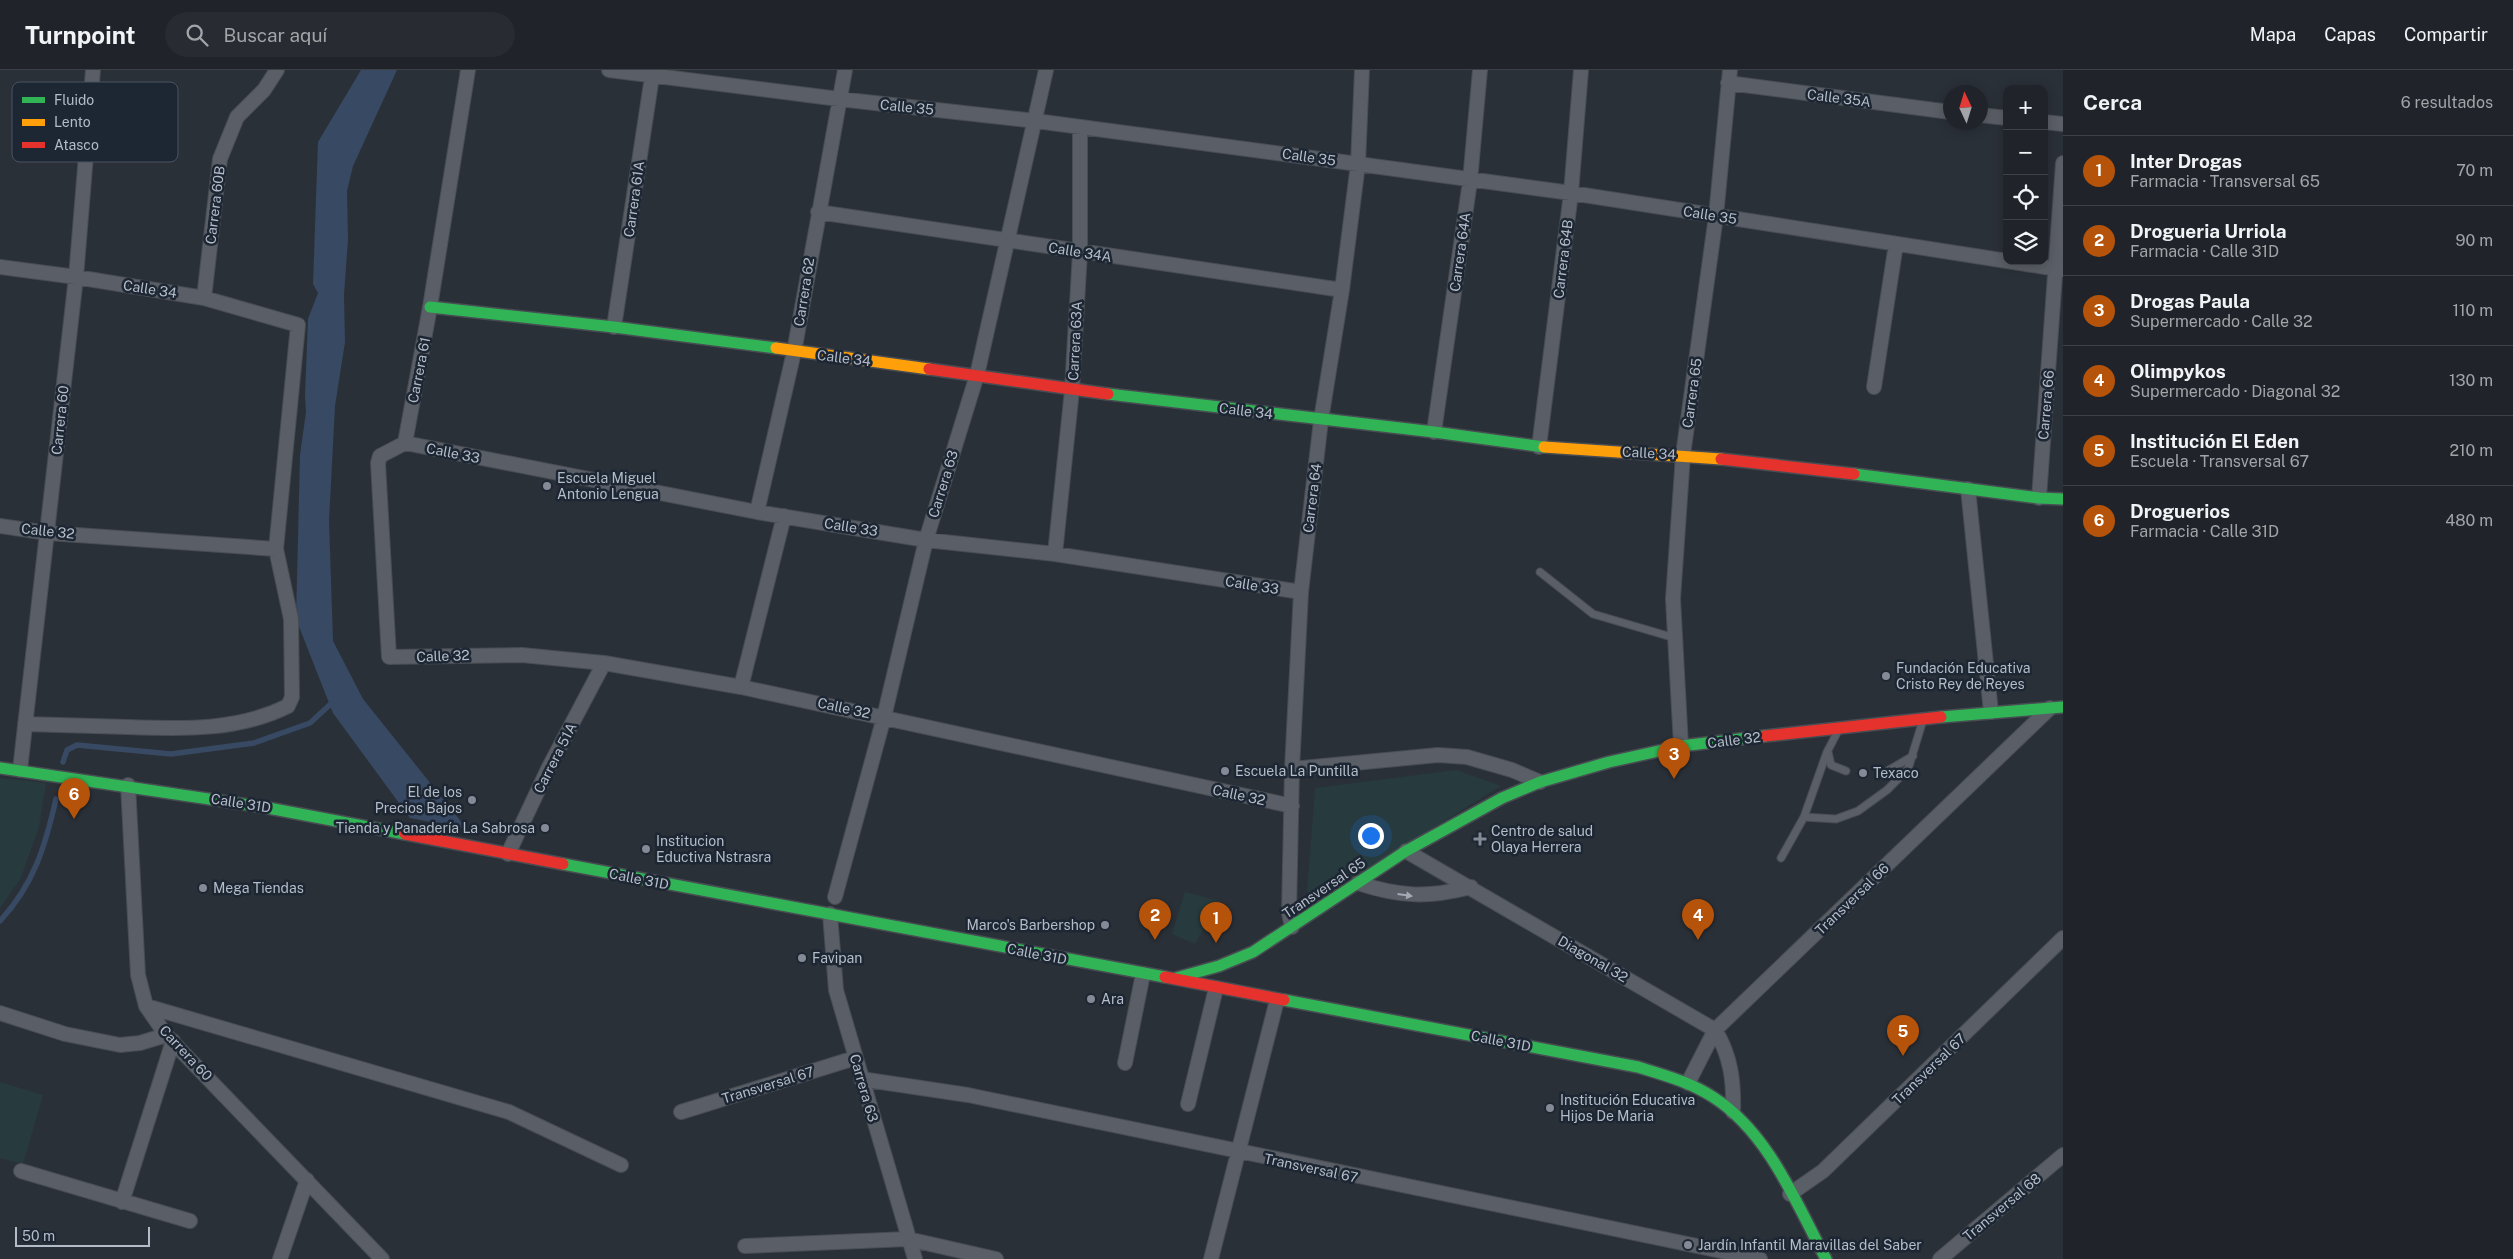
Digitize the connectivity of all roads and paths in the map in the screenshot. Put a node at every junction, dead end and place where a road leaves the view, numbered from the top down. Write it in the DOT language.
graph roads {
  1 [pos="277,70"];
  2 [pos="468,70"];
  3 [pos="610,70"];
  4 [pos="845,70"];
  5 [pos="1046,70"];
  6 [pos="1362,70"];
  7 [pos="1480,70"];
  8 [pos="1581,70"];
  9 [pos="653,73"];
  10 [pos="1729,76"];
  11 [pos="839,99"];
  12 [pos="1943,111"];
  13 [pos="1988,116"];
  14 [pos="2003,118"];
  15 [pos="1036,121"];
  16 [pos="2048,122"];
  17 [pos="2063,124"];
  18 [pos="1080,127"];
  19 [pos="86,162"];
  20 [pos="2063,163"];
  21 [pos="1358,164"];
  22 [pos="1470,180"];
  23 [pos="1571,193"];
  24 [pos="818,212"];
  25 [pos="1716,216"];
  26 [pos="1007,240"];
  27 [pos="1896,244"];
  28 [pos="1080,252"];
  29 [pos="2003,260"];
  30 [pos="2031,265"];
  31 [pos="0,267"];
  32 [pos="2060,270"];
  33 [pos="76,277"];
  34 [pos="1342,290"];
  35 [pos="204,298"];
  36 [pos="430,307"];
  37 [pos="614,327"];
  38 [pos="794,352"];
  39 [pos="977,375"];
  40 [pos="1874,387"];
  41 [pos="1072,390"];
  42 [pos="1321,420"];
  43 [pos="1434,432"];
  44 [pos="405,444"];
  45 [pos="1539,447"];
  46 [pos="1683,455"];
  47 [pos="1968,489"];
  48 [pos="2039,498"];
  49 [pos="2063,499"];
  50 [pos="757,512"];
  51 [pos="784,516"];
  52 [pos="0,526"];
  53 [pos="48,533"];
  54 [pos="926,540"];
  55 [pos="276,549"];
  56 [pos="1055,554"];
  57 [pos="1540,572"];
  58 [pos="1301,592"];
  59 [pos="1675,638"];
  60 [pos="604,663"];
  61 [pos="741,686"];
  62 [pos="2059,708"];
  63 [pos="1991,712"];
  64 [pos="884,717"];
  65 [pos="1923,718"];
  66 [pos="25,724"];
  67 [pos="1840,727"];
  68 [pos="1680,746"];
  69 [pos="1828,752"];
  70 [pos="1913,756"];
  71 [pos="0,768"];
  72 [pos="1292,769"];
  73 [pos="20,770"];
  74 [pos="1889,770"];
  75 [pos="1846,771"];
  76 [pos="1540,782"];
  77 [pos="128,785"];
  78 [pos="1292,806"];
  79 [pos="1804,817"];
  80 [pos="1406,851"];
  81 [pos="508,854"];
  82 [pos="1781,858"];
  83 [pos="1358,883"];
  84 [pos="1471,887"];
  85 [pos="835,896"];
  86 [pos="830,914"];
  87 [pos="1292,927"];
  88 [pos="2063,938"];
  89 [pos="1143,974"];
  90 [pos="1172,980"];
  91 [pos="1216,988"];
  92 [pos="1277,1000"];
  93 [pos="146,1006"];
  94 [pos="0,1014"];
  95 [pos="1715,1030"];
  96 [pos="169,1038"];
  97 [pos="855,1058"];
  98 [pos="1125,1063"];
  99 [pos="861,1079"];
  100 [pos="1688,1083"];
  101 [pos="1188,1104"];
  102 [pos="682,1112"];
  103 [pos="1733,1112"];
  104 [pos="1238,1152"];
  105 [pos="2063,1155"];
  106 [pos="621,1164"];
  107 [pos="21,1171"];
  108 [pos="307,1180"];
  109 [pos="1790,1194"];
  110 [pos="122,1202"];
  111 [pos="190,1221"];
  112 [pos="908,1239"];
  113 [pos="1682,1245"];
  114 [pos="745,1246"];
  115 [pos="280,1259"];
  116 [pos="382,1259"];
  117 [pos="915,1259"];
  118 [pos="996,1259"];
  119 [pos="1211,1259"];
  120 [pos="1681,1259"];
  121 [pos="1760,1259"];
  122 [pos="1826,1259"];
  123 [pos="1940,1259"];
  1 -- 35 [label="street, Carrera 60B"];
  2 -- 36 [label="street, Carrera 61"];
  3 -- 9 [label="street, Calle 35"];
  4 -- 11 [label="street, Carrera 62"];
  5 -- 15 [label="street, Carrera 63"];
  6 -- 21 [label="street, Carrera 64"];
  7 -- 22 [label="street, Carrera 64A"];
  8 -- 23 [label="street, Carrera 64B"];
  9 -- 11 [label="street, Calle 35"];
  9 -- 37 [label="street, Carrera 61A"];
  10 -- 12 [label="street, Calle 35A"];
  10 -- 25 [label="street, Carrera 65"];
  11 -- 15 [label="street, Calle 35"];
  11 -- 24 [label="street, Carrera 62"];
  13 -- 14 [label="street"];
  15 -- 18 [label="street, Calle 35"];
  15 -- 26 [label="street, Carrera 63"];
  16 -- 17 [label="street"];
  18 -- 21 [label="street, Calle 35"];
  18 -- 28 [label="street, Carrera 63A"];
  19 -- 33 [label="street, Carrera 60"];
  20 -- 32 [label="street, Carrera 66"];
  21 -- 22 [label="street, Calle 35"];
  21 -- 34 [label="street, Carrera 64"];
  22 -- 23 [label="street, Calle 35"];
  22 -- 43 [label="street, Carrera 64A"];
  23 -- 25 [label="street, Calle 35"];
  23 -- 45 [label="street, Carrera 64B"];
  24 -- 26 [label="street, Calle 34A"];
  24 -- 38 [label="street, Carrera 62"];
  25 -- 27 [label="street, Calle 35"];
  25 -- 46 [label="street, Carrera 65"];
  26 -- 28 [label="street, Calle 34A"];
  26 -- 39 [label="street, Carrera 63"];
  27 -- 29 [label="street, Calle 35"];
  27 -- 40 [label="street"];
  28 -- 34 [label="street, Calle 34A"];
  28 -- 41 [label="street, Carrera 63A"];
  30 -- 32 [label="street, Calle 35"];
  31 -- 33 [label="street, Calle 34"];
  32 -- 48 [label="street, Carrera 66"];
  33 -- 35 [label="street, Calle 34"];
  33 -- 53 [label="street, Carrera 60"];
  34 -- 42 [label="street, Carrera 64"];
  35 -- 55 [label="street, Calle 34"];
  36 -- 37 [label="street, Calle 34"];
  36 -- 44 [label="street, Carrera 61"];
  37 -- 38 [label="street, Calle 34"];
  38 -- 39 [label="street, Calle 34"];
  38 -- 50 [label="street, Carrera 62"];
  39 -- 41 [label="street, Calle 34"];
  39 -- 54 [label="street, Carrera 63"];
  41 -- 42 [label="street, Calle 34"];
  41 -- 56 [label="street, Carrera 63A"];
  42 -- 43 [label="street, Calle 34"];
  42 -- 58 [label="street, Carrera 64"];
  43 -- 45 [label="street, Calle 34"];
  44 -- 50 [label="street, Calle 33"];
  44 -- 60 [label="street, Calle 32"];
  45 -- 46 [label="street, Calle 34"];
  46 -- 47 [label="street, Calle 34"];
  46 -- 59 [label="street, Carrera 65"];
  47 -- 48 [label="street, Calle 34"];
  47 -- 63 [label="street"];
  48 -- 49 [label="street, Calle 34"];
  50 -- 51 [label="street, Calle 33"];
  51 -- 54 [label="street, Calle 33"];
  51 -- 61 [label="street"];
  52 -- 53 [label="street, Calle 32"];
  53 -- 55 [label="street, Calle 32"];
  53 -- 66 [label="street, Carrera 60"];
  54 -- 56 [label="street, Calle 33"];
  54 -- 64 [label="street, Carrera 63"];
  55 -- 66 [label="street"];
  56 -- 58 [label="street, Calle 33"];
  57 -- 59 [label="lane"];
  58 -- 72 [label="street, Carrera 64"];
  59 -- 68 [label="street, Carrera 65"];
  60 -- 61 [label="street, Calle 32"];
  60 -- 81 [label="street, Carrera 51A"];
  61 -- 64 [label="street, Calle 32"];
  62 -- 63 [label="street, Calle 32"];
  62 -- 95 [label="street, Transversal 66"];
  63 -- 65 [label="street, Calle 32"];
  64 -- 78 [label="street, Calle 32"];
  64 -- 85 [label="street, Carrera 63"];
  65 -- 67 [label="street, Calle 32"];
  65 -- 70 [label="lane"];
  66 -- 73 [label="street, Carrera 60"];
  67 -- 68 [label="street, Calle 32"];
  67 -- 69 [label="lane"];
  68 -- 76 [label="street, Calle 32"];
  69 -- 75 [label="lane"];
  69 -- 79 [label="lane"];
  70 -- 74 [label="lane"];
  70 -- 79 [label="lane"];
  71 -- 73 [label="street, Calle 31D"];
  72 -- 76 [label="street"];
  72 -- 78 [label="street, Carrera 64"];
  73 -- 77 [label="street, Calle 31D"];
  76 -- 80 [label="street, Transversal 65"];
  77 -- 81 [label="street, Calle 31D"];
  77 -- 93 [label="street, Carrera 60"];
  78 -- 87 [label="street, Carrera 64"];
  79 -- 82 [label="lane"];
  80 -- 83 [label="street, Transversal 65"];
  80 -- 84 [label="street, Diagonal 32"];
  81 -- 86 [label="street, Calle 31D"];
  83 -- 84 [label="street, one-way"];
  83 -- 87 [label="street, Transversal 65"];
  84 -- 95 [label="street, Diagonal 32"];
  86 -- 89 [label="street, Calle 31D"];
  86 -- 97 [label="street, Carrera 63"];
  87 -- 90 [label="street, Transversal 65"];
  88 -- 109 [label="street, Transversal 67"];
  89 -- 90 [label="street, Calle 31D"];
  89 -- 98 [label="street"];
  90 -- 91 [label="street, Calle 31D"];
  91 -- 92 [label="street, Calle 31D"];
  91 -- 101 [label="street"];
  92 -- 100 [label="street, Calle 31D"];
  92 -- 104 [label="street"];
  93 -- 96 [label="street, Carrera 60"];
  93 -- 106 [label="street"];
  94 -- 96 [label="street"];
  95 -- 100 [label="street, Transversal 66"];
  95 -- 103 [label="street"];
  96 -- 108 [label="street, Carrera 60"];
  96 -- 110 [label="street"];
  97 -- 99 [label="street, Carrera 63"];
  97 -- 102 [label="street, Transversal 67"];
  99 -- 104 [label="street, Transversal 67"];
  99 -- 112 [label="street, Carrera 63"];
  100 -- 103 [label="street, Calle 31D"];
  103 -- 109 [label="street"];
  104 -- 113 [label="street, Transversal 67"];
  104 -- 119 [label="street"];
  105 -- 123 [label="street, Transversal 68"];
  107 -- 110 [label="street"];
  108 -- 115 [label="street"];
  108 -- 116 [label="street, Carrera 60"];
  109 -- 122 [label="street"];
  110 -- 111 [label="street"];
  112 -- 114 [label="street"];
  112 -- 117 [label="street, Carrera 63"];
  112 -- 118 [label="street"];
  113 -- 120 [label="street"];
  113 -- 121 [label="street, Transversal 67"];
}
